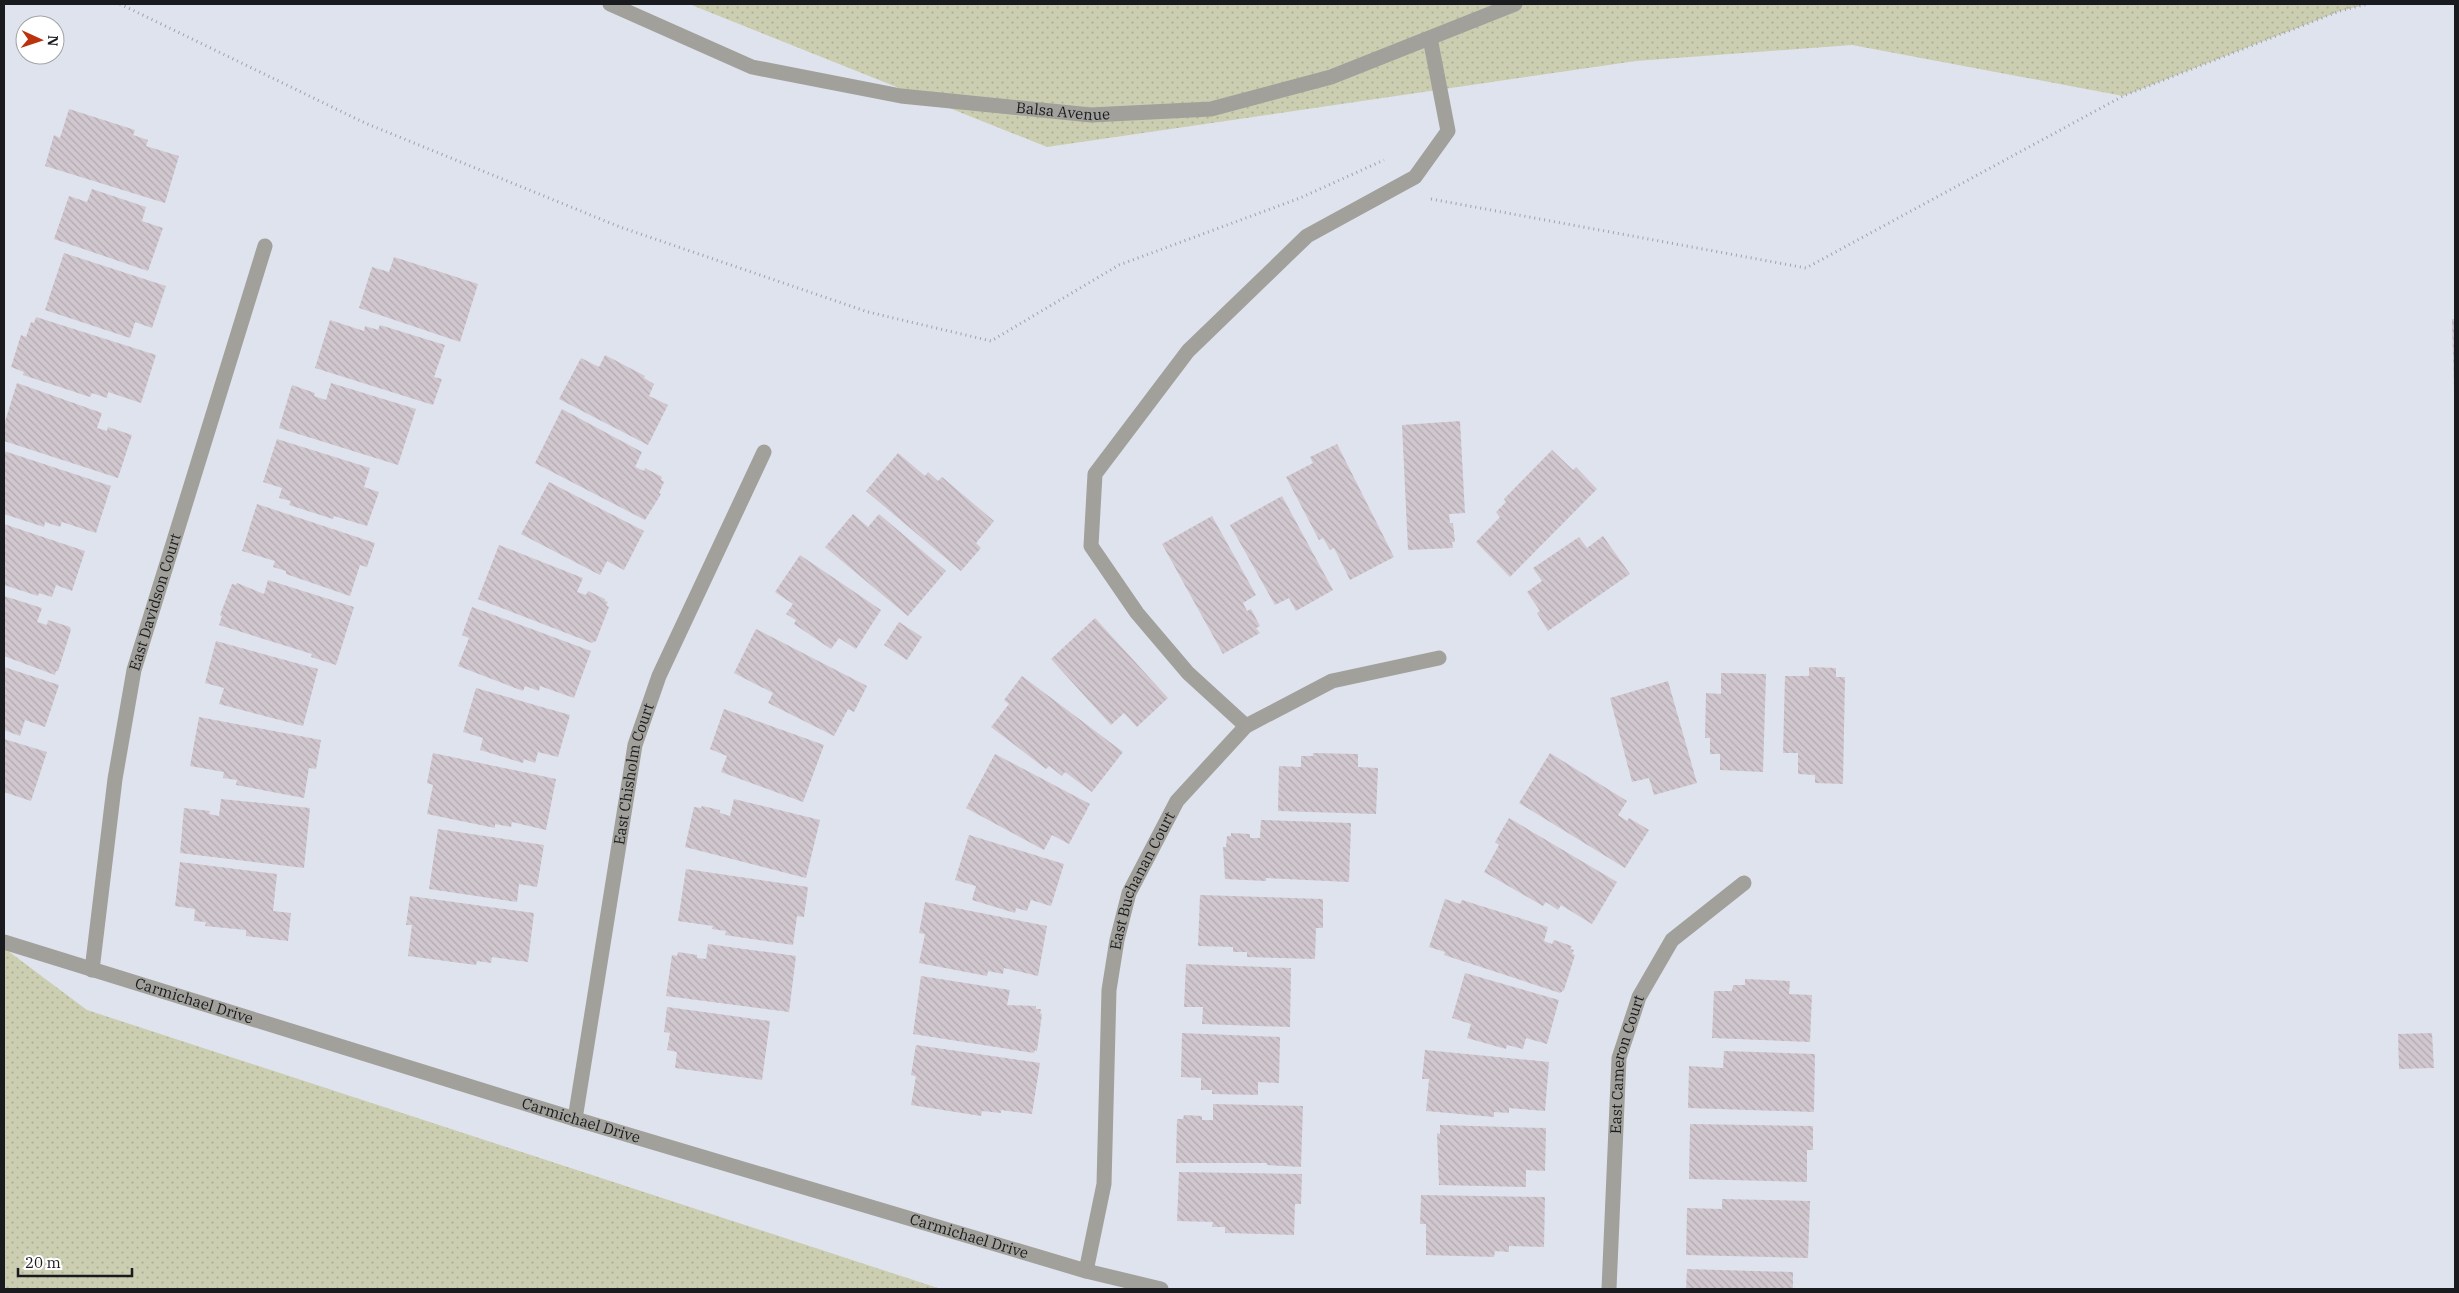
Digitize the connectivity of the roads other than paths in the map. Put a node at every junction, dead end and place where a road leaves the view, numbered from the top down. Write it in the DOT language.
graph roads {
  1 [pos="610,4"];
  2 [pos="1515,4"];
  3 [pos="1430,38"];
  4 [pos="265,246"];
  5 [pos="764,452"];
  6 [pos="1439,658"];
  7 [pos="1246,726"];
  8 [pos="1744,883"];
  9 [pos="4,942"];
  10 [pos="92,970"];
  11 [pos="575,1119"];
  12 [pos="1086,1271"];
  13 [pos="1161,1289"];
  14 [pos="1609,1289"];
  1 -- 3 [label="street, Balsa Avenue"];
  2 -- 3 [label="street, Balsa Avenue"];
  3 -- 7 [label="street"];
  4 -- 10 [label="street, East Davidson Court"];
  5 -- 11 [label="street, East Chisholm Court"];
  6 -- 7 [label="street, East Buchanan Court"];
  7 -- 12 [label="street, East Buchanan Court"];
  8 -- 14 [label="street, East Cameron Court"];
  9 -- 10 [label="street, Carmichael Drive"];
  10 -- 11 [label="street, Carmichael Drive"];
  11 -- 12 [label="street, Carmichael Drive"];
  12 -- 13 [label="street, Carmichael Drive"];
}
